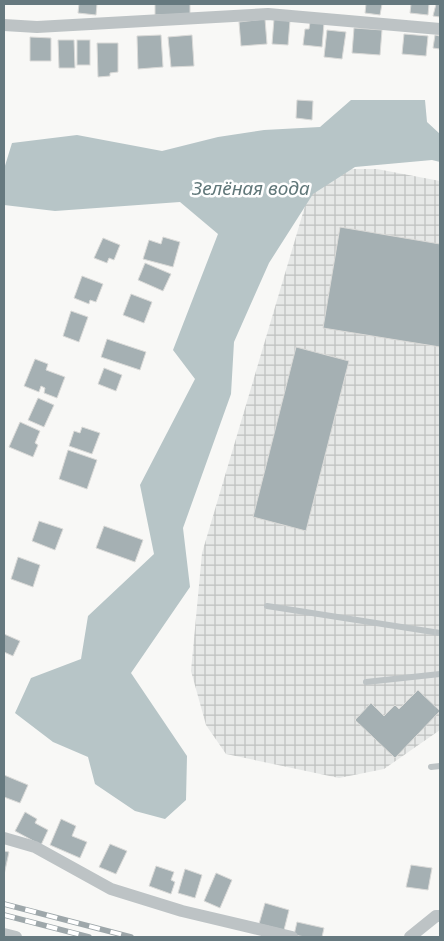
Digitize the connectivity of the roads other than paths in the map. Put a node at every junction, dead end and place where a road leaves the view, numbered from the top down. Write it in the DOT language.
graph roads {
  1 [pos="4,25"];
  2 [pos="440,29"];
  3 [pos="267,606"];
  4 [pos="440,634"];
  5 [pos="440,674"];
  6 [pos="366,682"];
  7 [pos="440,766"];
  8 [pos="431,767"];
  9 [pos="4,838"];
  10 [pos="440,916"];
  11 [pos="4,934"];
  12 [pos="16,937"];
  13 [pos="292,937"];
  14 [pos="410,937"];
  1 -- 2 [label="street"];
  3 -- 4 [label="lane"];
  5 -- 6 [label="lane"];
  7 -- 8 [label="lane"];
  9 -- 13 [label="street"];
  10 -- 14 [label="street"];
  11 -- 12 [label="street"];
}
